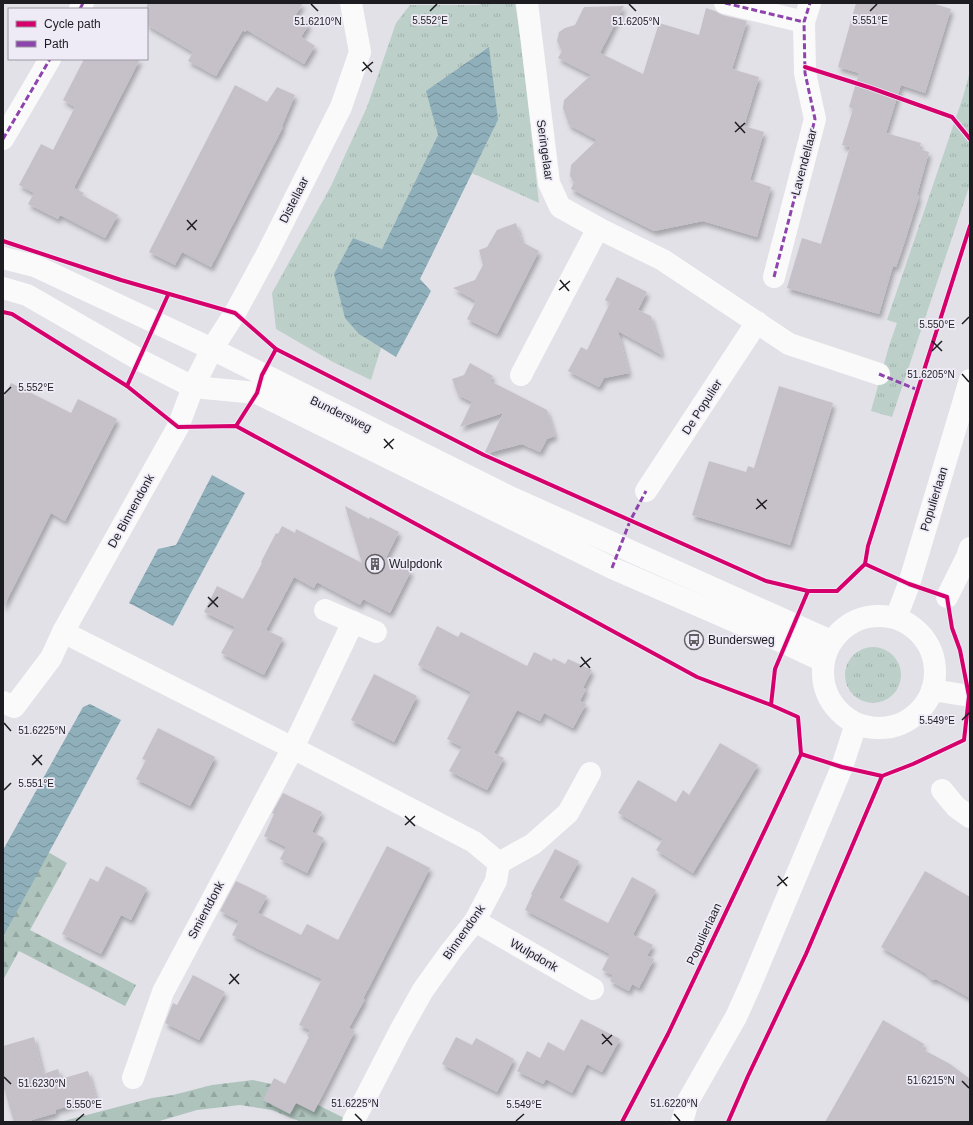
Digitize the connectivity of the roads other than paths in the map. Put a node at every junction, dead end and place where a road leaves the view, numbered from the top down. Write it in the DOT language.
graph roads {
  1 [pos="351,3"];
  2 [pos="527,3"];
  3 [pos="725,3"];
  4 [pos="807,12"];
  5 [pos="49,60"];
  6 [pos="3,139"];
  7 [pos="598,228"];
  8 [pos="3,258"];
  9 [pos="774,277"];
  10 [pos="3,288"];
  11 [pos="757,322"];
  12 [pos="212,349"];
  13 [pos="879,374"];
  14 [pos="521,375"];
  15 [pos="970,380"];
  16 [pos="193,388"];
  17 [pos="646,491"];
  18 [pos="970,548"];
  19 [pos="947,597"];
  20 [pos="325,610"];
  21 [pos="896,618"];
  22 [pos="353,622"];
  23 [pos="63,632"];
  24 [pos="376,632"];
  25 [pos="831,641"];
  26 [pos="823,661"];
  27 [pos="932,690"];
  28 [pos="970,696"];
  29 [pos="3,702"];
  30 [pos="856,724"];
  31 [pos="293,748"];
  32 [pos="590,773"];
  33 [pos="942,790"];
  34 [pos="970,817"];
  35 [pos="499,863"];
  36 [pos="475,921"];
  37 [pos="593,989"];
  38 [pos="133,1078"];
  39 [pos="688,1101"];
  40 [pos="353,1122"];
  41 [pos="665,1122"];
  42 [pos="682,1122"];
  1 -- 12 [label="street, Distellaar"];
  2 -- 7 [label="street, Seringelaar"];
  3 -- 4 [label="street, Lavendellaar"];
  4 -- 9 [label="street, Lavendellaar"];
  5 -- 6 [label="street"];
  7 -- 11 [label="street"];
  7 -- 14 [label="street"];
  8 -- 12 [label="street, Bundersweg"];
  10 -- 16 [label="street, Bundersweg"];
  11 -- 13 [label="street"];
  11 -- 17 [label="street, De Populier"];
  12 -- 16 [label="street, Distellaar"];
  12 -- 25 [label="street, Bundersweg"];
  15 -- 21 [label="street, Populierlaan"];
  16 -- 23 [label="street, De Binnendonk"];
  16 -- 26 [label="street, Bundersweg"];
  18 -- 19 [label="street"];
  20 -- 22 [label="street"];
  21 -- 25 [label="street"];
  21 -- 27 [label="street"];
  22 -- 24 [label="street"];
  22 -- 31 [label="street"];
  23 -- 29 [label="street, De Binnendonk"];
  23 -- 31 [label="street"];
  25 -- 26 [label="street"];
  26 -- 30 [label="street"];
  27 -- 28 [label="street"];
  27 -- 30 [label="street"];
  30 -- 39 [label="street"];
  31 -- 35 [label="street"];
  31 -- 38 [label="street, Smientdonk"];
  32 -- 35 [label="street"];
  33 -- 34 [label="street"];
  35 -- 36 [label="street, Binnendonk"];
  36 -- 37 [label="street, Wulpdonk"];
  36 -- 40 [label="street, Binnendonk"];
  39 -- 41 [label="street"];
  39 -- 42 [label="street"];
}
